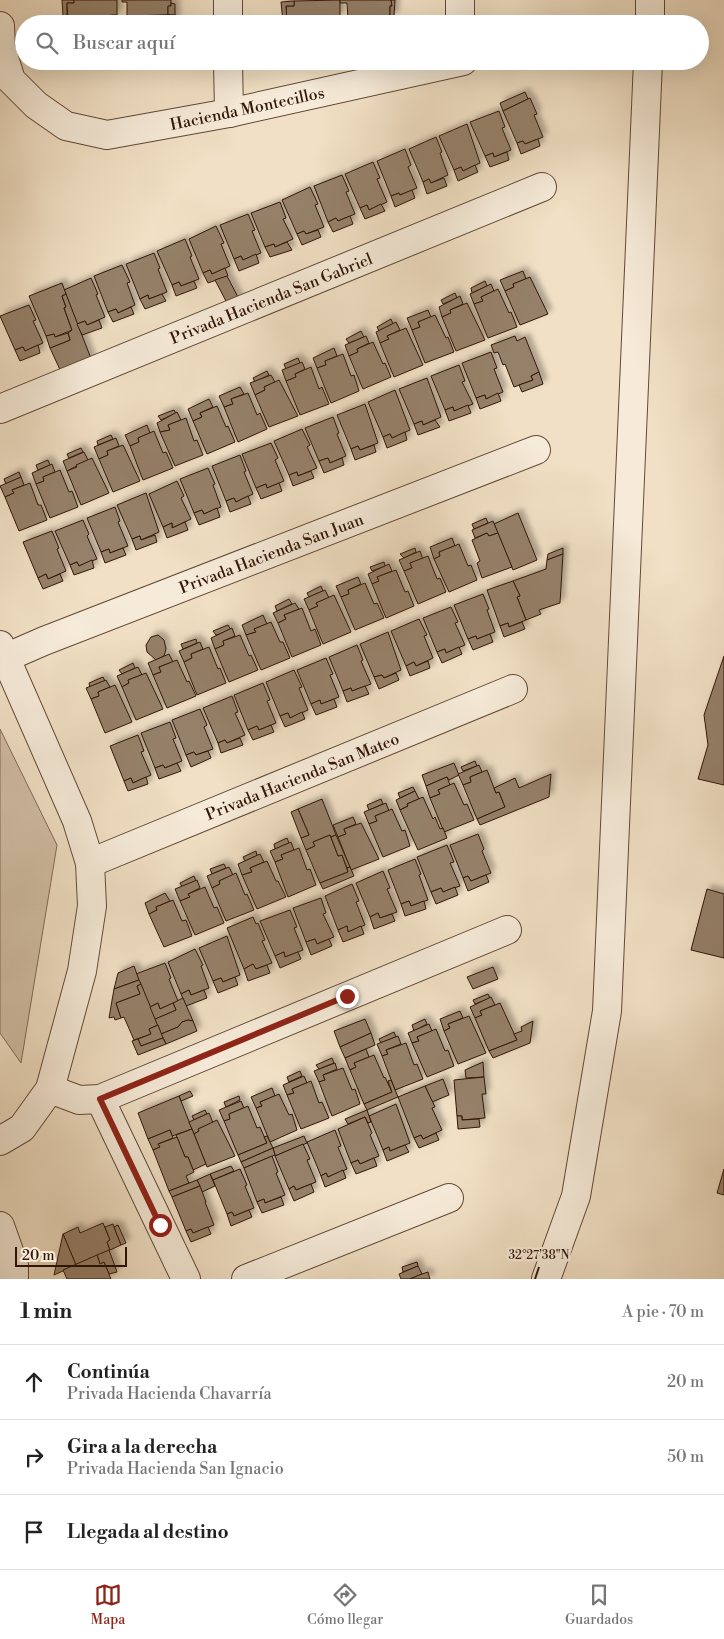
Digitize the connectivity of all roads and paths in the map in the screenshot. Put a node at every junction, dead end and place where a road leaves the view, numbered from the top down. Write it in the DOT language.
graph roads {
  1 [pos="228,0"];
  2 [pos="460,0"];
  3 [pos="228,15"];
  4 [pos="460,15"];
  5 [pos="0,26"];
  6 [pos="228,70"];
  7 [pos="421,70"];
  8 [pos="648,70"];
  9 [pos="229,113"];
  10 [pos="542,187"];
  11 [pos="0,409"];
  12 [pos="536,450"];
  13 [pos="3,652"];
  14 [pos="513,689"];
  15 [pos="90,863"];
  16 [pos="506,930"];
  17 [pos="50,1089"];
  18 [pos="100,1099"];
  19 [pos="0,1141"];
  20 [pos="449,1198"];
  21 [pos="0,1226"];
  22 [pos="14,1279"];
  23 [pos="186,1279"];
  24 [pos="246,1279"];
  25 [pos="546,1279"];
  1 -- 3 [label="street"];
  2 -- 4 [label="street"];
  5 -- 9 [label="street, Hacienda Montecillos"];
  6 -- 9 [label="street"];
  7 -- 9 [label="street, Hacienda Montecillos"];
  8 -- 25 [label="street"];
  10 -- 11 [label="street, Privada Hacienda San Gabriel"];
  12 -- 13 [label="street, Privada Hacienda San Juan"];
  13 -- 15 [label="street"];
  14 -- 15 [label="street, Privada Hacienda San Mateo"];
  15 -- 17 [label="street"];
  16 -- 18 [label="street"];
  17 -- 18 [label="street"];
  17 -- 19 [label="street"];
  18 -- 23 [label="street"];
  20 -- 24 [label="street"];
  21 -- 22 [label="street"];
}
